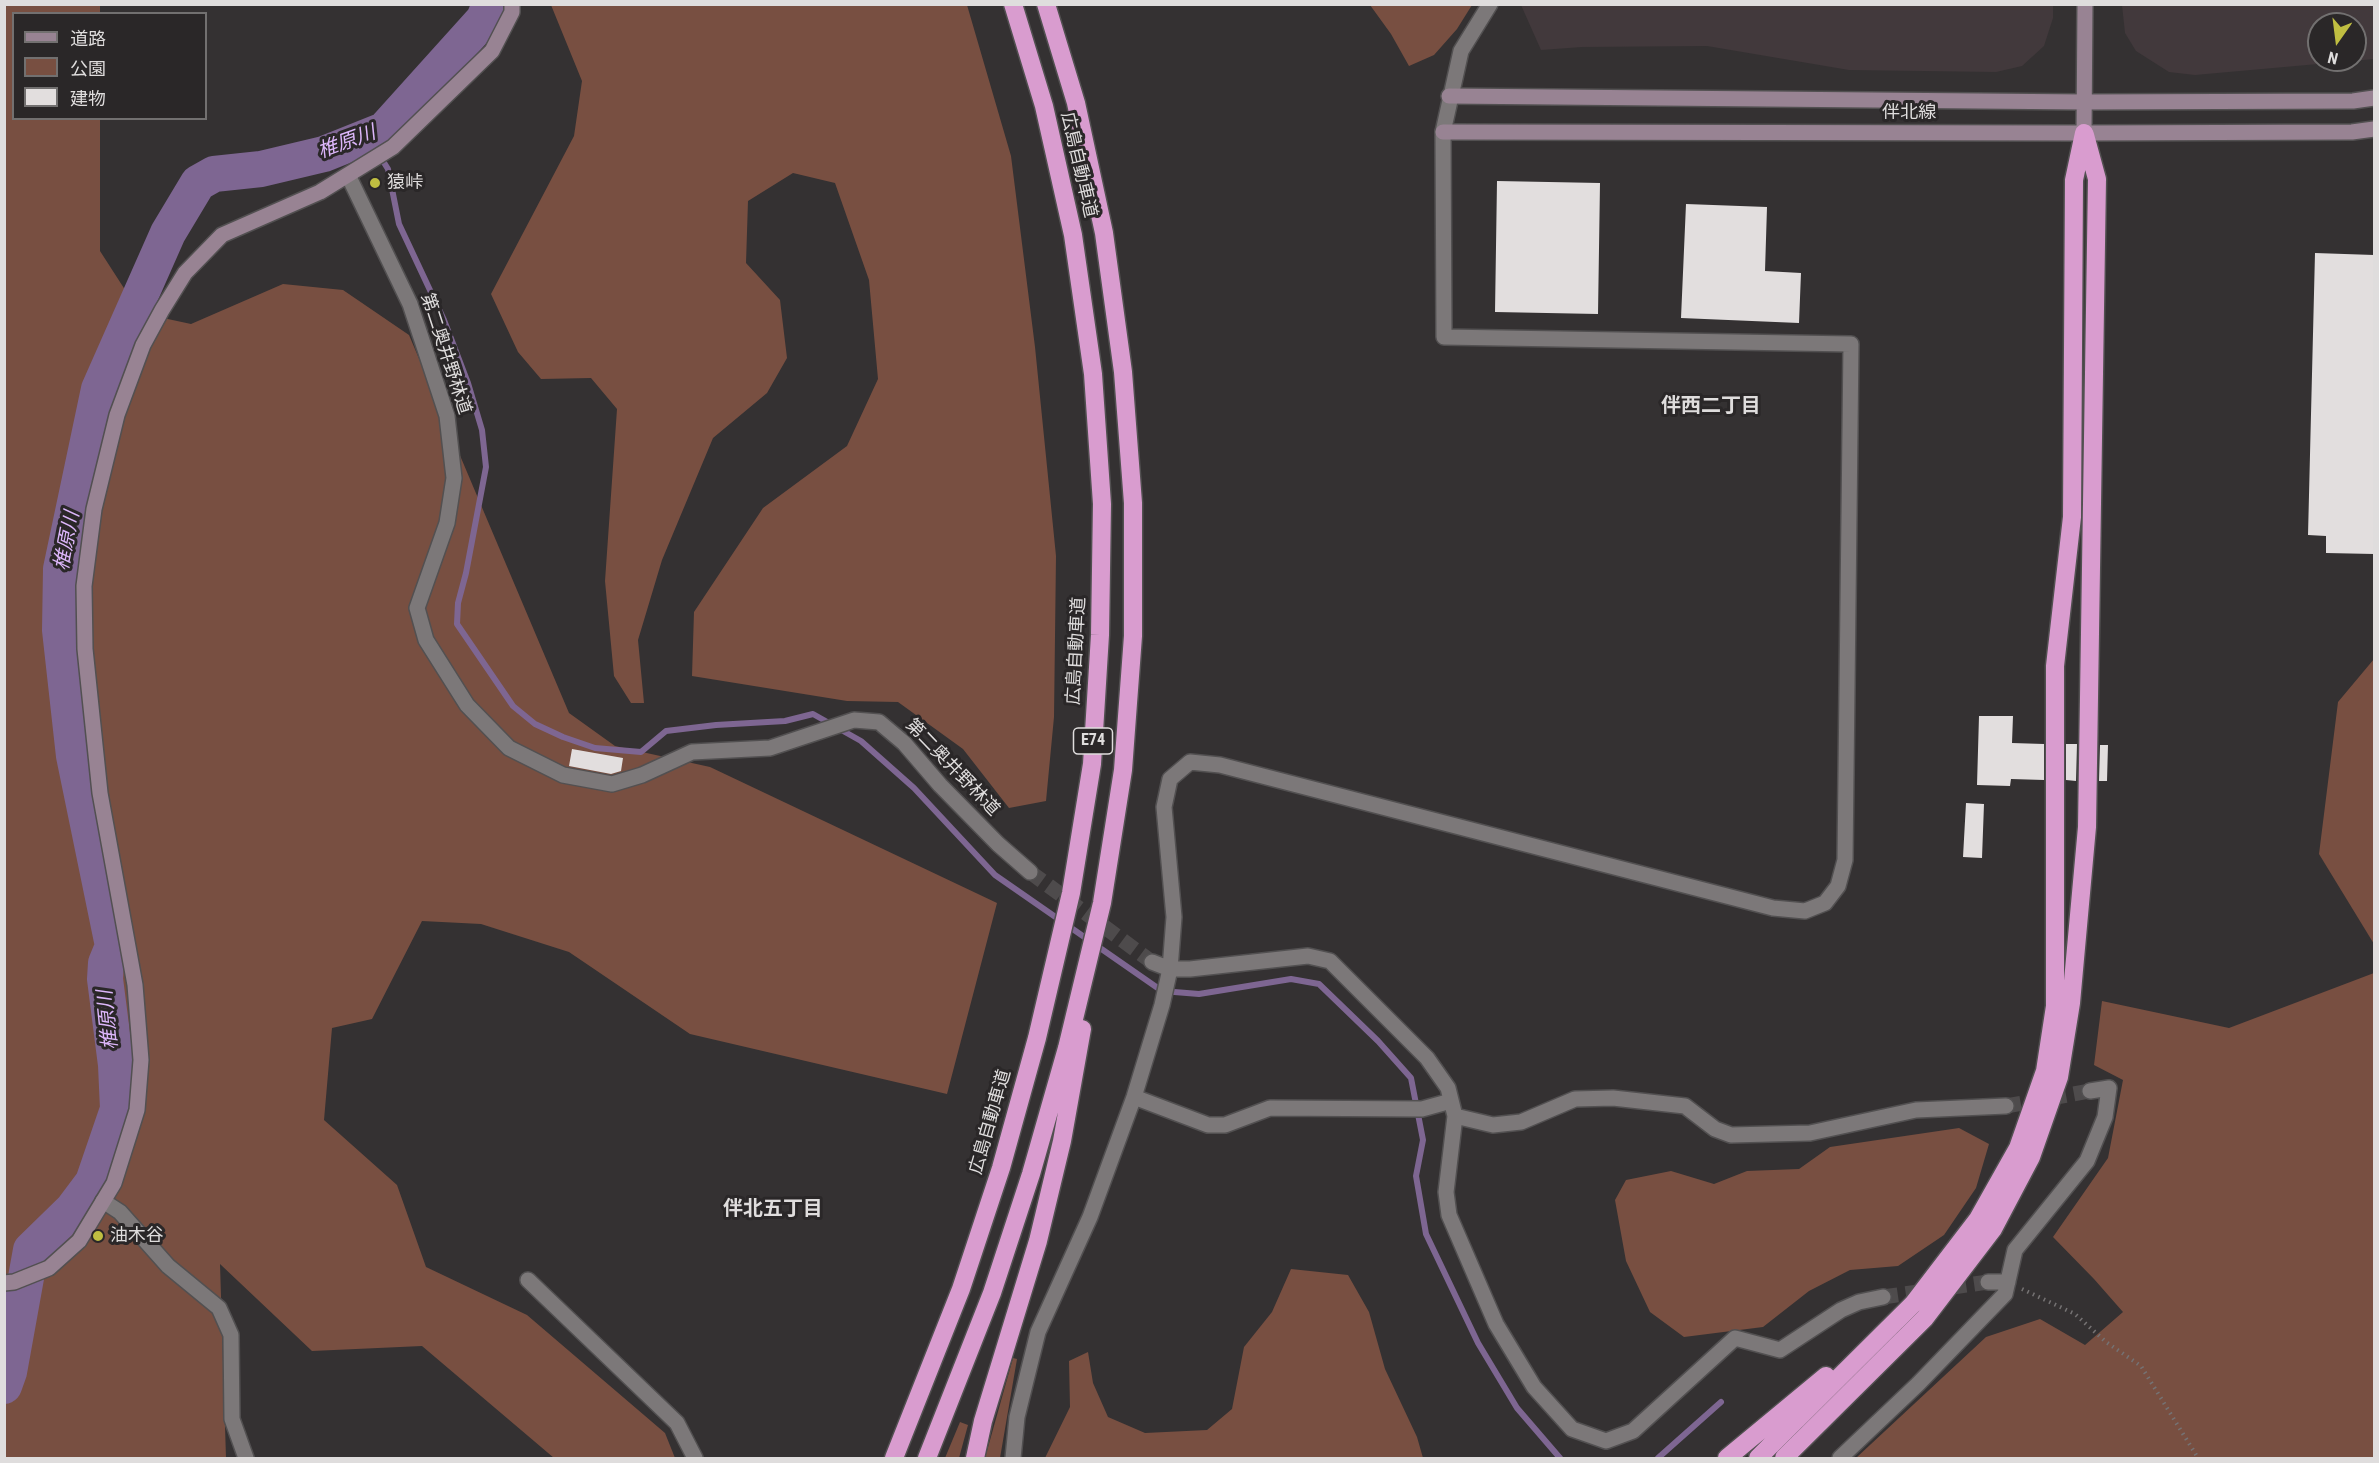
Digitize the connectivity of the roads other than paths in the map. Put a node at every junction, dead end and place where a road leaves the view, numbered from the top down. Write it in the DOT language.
graph roads {
  1 [pos="512,4"];
  2 [pos="1013,4"];
  3 [pos="1046,4"];
  4 [pos="1490,4"];
  5 [pos="2085,4"];
  6 [pos="1449,96"];
  7 [pos="2374,98"];
  8 [pos="2084,102"];
  9 [pos="2374,129"];
  10 [pos="1443,132"];
  11 [pos="2084,134"];
  12 [pos="348,175"];
  13 [pos="1030,872"];
  14 [pos="1102,903"];
  15 [pos="1152,962"];
  16 [pos="1170,969"];
  17 [pos="2090,1091"];
  18 [pos="1134,1097"];
  19 [pos="2006,1106"];
  20 [pos="1453,1108"];
  21 [pos="103,1201"];
  22 [pos="528,1280"];
  23 [pos="1988,1282"];
  24 [pos="2008,1282"];
  25 [pos="9,1283"];
  26 [pos="1883,1297"];
  27 [pos="1913,1304"];
  28 [pos="246,1458"];
  29 [pos="695,1458"];
  30 [pos="894,1458"];
  31 [pos="927,1458"];
  32 [pos="975,1458"];
  33 [pos="1013,1458"];
  34 [pos="1727,1458"];
  35 [pos="1758,1458"];
  36 [pos="1784,1458"];
  37 [pos="1840,1458"];
  1 -- 12 [label="street"];
  2 -- 30 [label="highway, 広島自動車道 / E74"];
  3 -- 14 [label="highway, 広島自動車道 / E74"];
  4 -- 6 [label="street"];
  5 -- 8 [label="street"];
  6 -- 8 [label="street, 伴北線"];
  6 -- 10 [label="street"];
  7 -- 8 [label="street, 伴北線"];
  8 -- 11 [label="street"];
  9 -- 11 [label="street, 伴北線"];
  10 -- 11 [label="street, 伴北線"];
  10 -- 16 [label="street"];
  11 -- 27 [label="highway"];
  11 -- 36 [label="highway"];
  12 -- 13 [label="street, 第二奥井野林道"];
  12 -- 21 [label="street"];
  14 -- 31 [label="highway, 広島自動車道 / E74"];
  14 -- 32 [label="highway"];
  15 -- 16 [label="street"];
  16 -- 18 [label="street"];
  16 -- 20 [label="street"];
  17 -- 24 [label="street"];
  18 -- 20 [label="street"];
  18 -- 33 [label="street"];
  19 -- 20 [label="street"];
  20 -- 26 [label="street"];
  21 -- 25 [label="street"];
  21 -- 28 [label="street"];
  22 -- 29 [label="street"];
  23 -- 24 [label="street"];
  24 -- 37 [label="street"];
  27 -- 34 [label="highway"];
  27 -- 35 [label="highway"];
}
